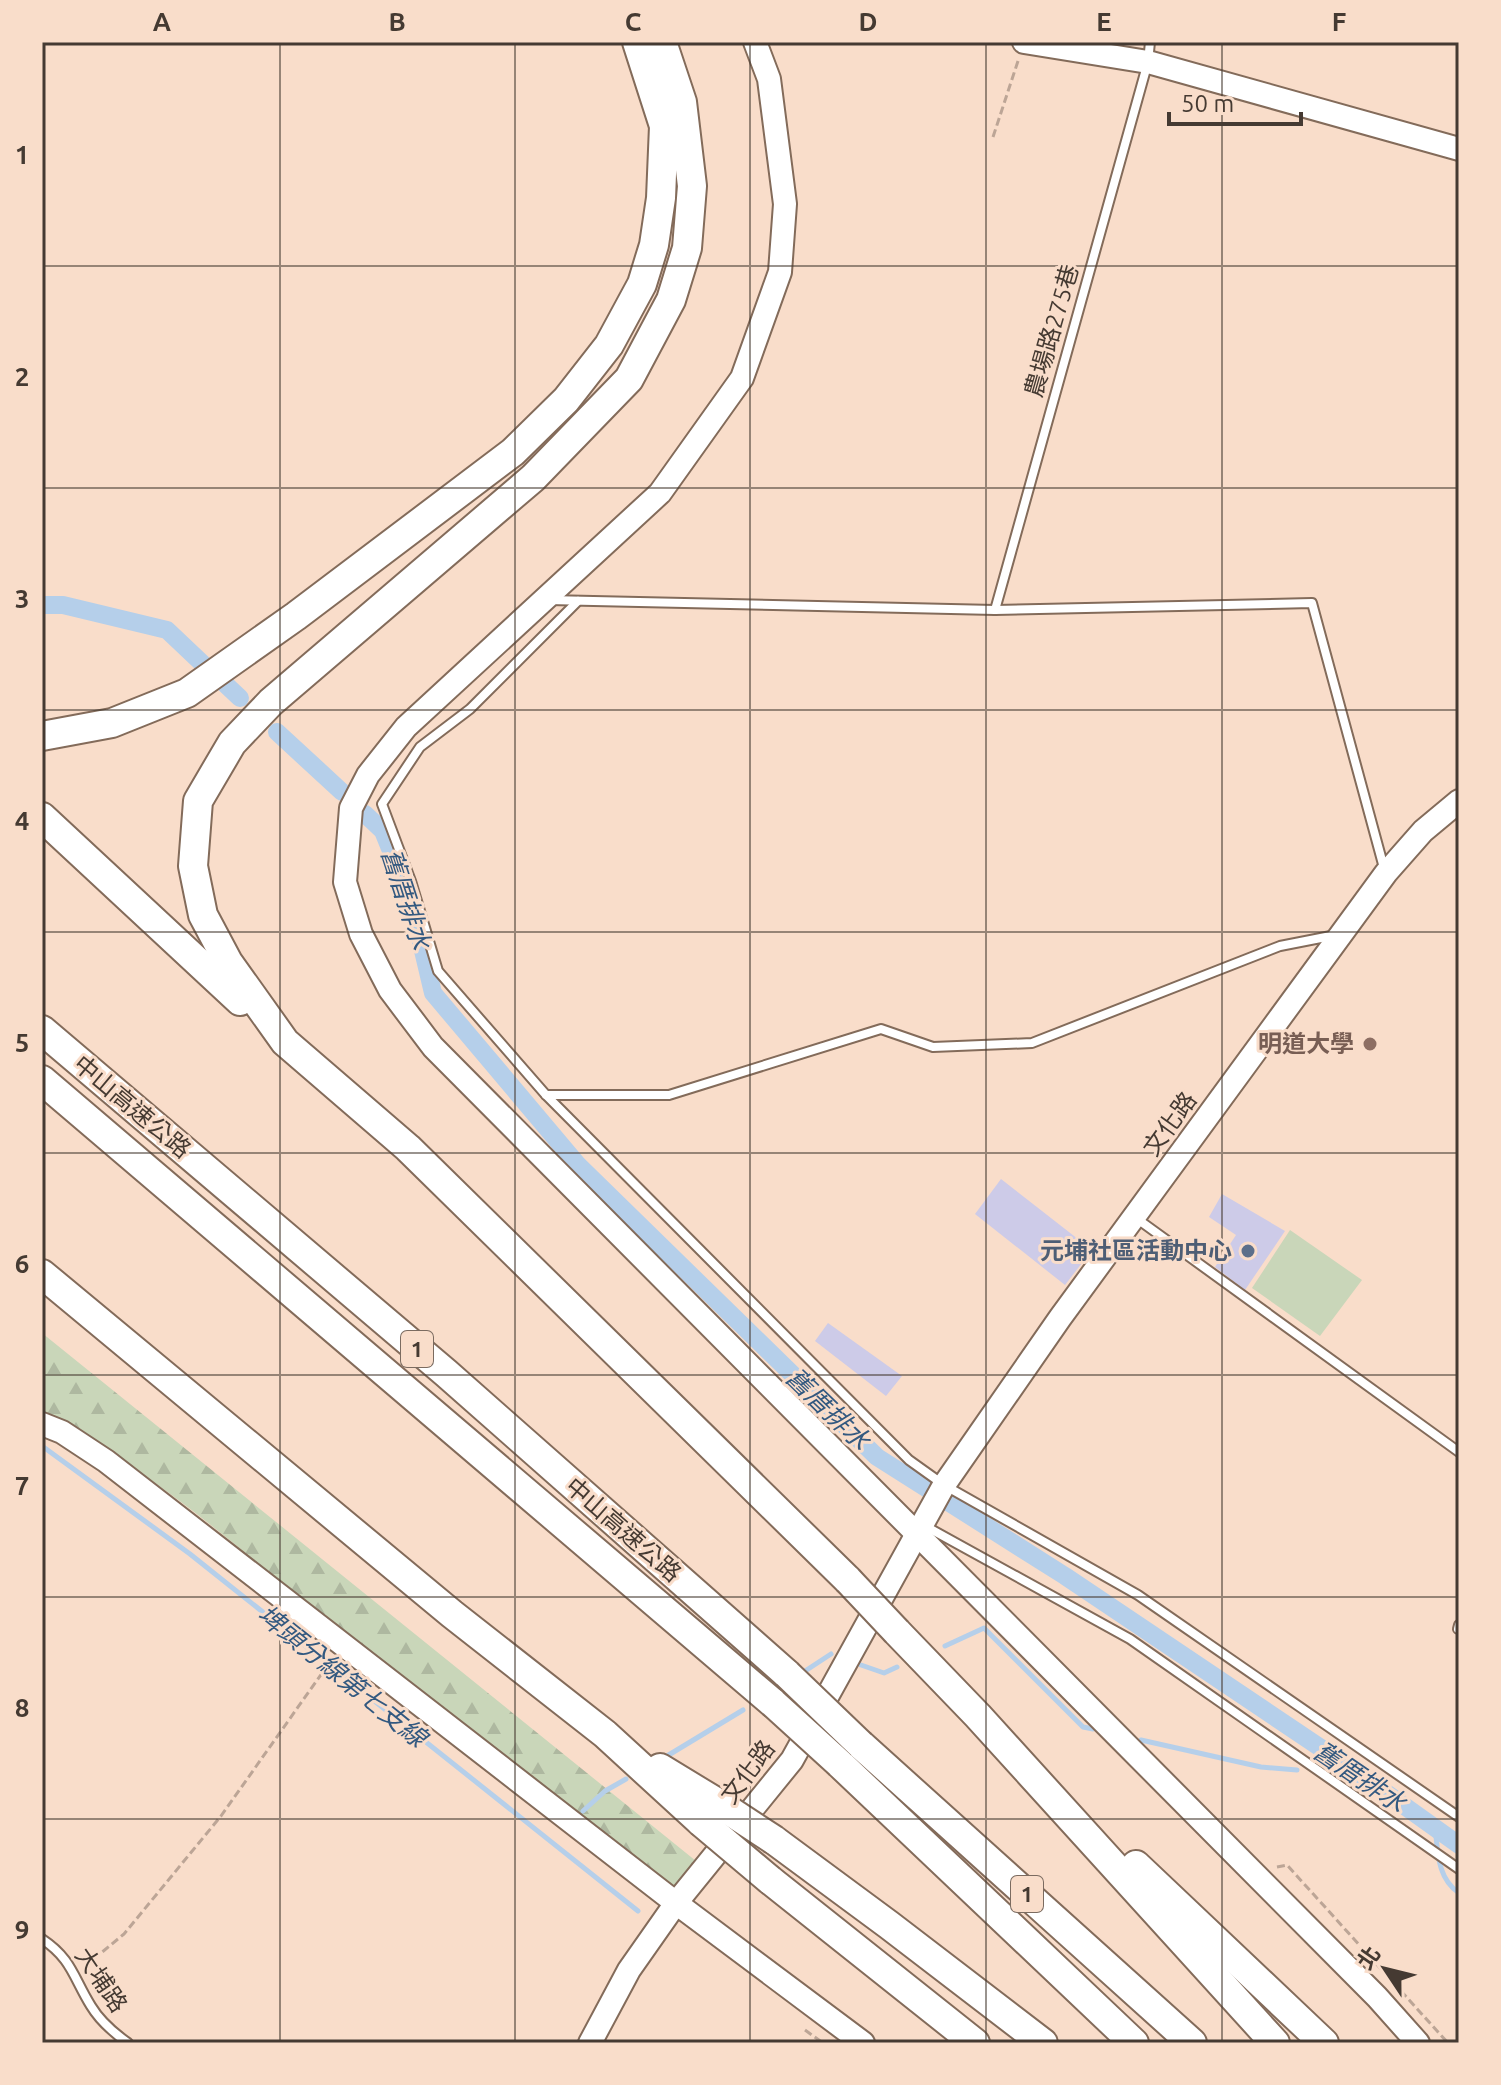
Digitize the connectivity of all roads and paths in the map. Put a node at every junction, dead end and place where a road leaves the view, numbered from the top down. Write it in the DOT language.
graph roads {
  1 [pos="637,42"];
  2 [pos="662,42"];
  3 [pos="755,42"];
  4 [pos="1022,49"];
  5 [pos="1149,52"];
  6 [pos="993,137"];
  7 [pos="1459,149"];
  8 [pos="542,600"];
  9 [pos="578,601"];
  10 [pos="995,610"];
  11 [pos="42,736"];
  12 [pos="1459,801"];
  13 [pos="42,817"];
  14 [pos="1386,873"];
  15 [pos="1341,934"];
  16 [pos="42,1030"];
  17 [pos="285,1042"];
  18 [pos="42,1080"];
  19 [pos="546,1095"];
  20 [pos="1134,1217"];
  21 [pos="42,1274"];
  22 [pos="42,1424"];
  23 [pos="1459,1452"];
  24 [pos="942,1488"];
  25 [pos="920,1524"];
  26 [pos="333,1657"];
  27 [pos="978,1716"];
  28 [pos="709,1812"];
  29 [pos="1459,1817"];
  30 [pos="1459,1869"];
  31 [pos="1253,1872"];
  32 [pos="676,1903"];
  33 [pos="42,1939"];
  34 [pos="75,1974"];
  35 [pos="805,2030"];
  36 [pos="128,2043"];
  37 [pos="590,2043"];
  38 [pos="823,2043"];
  39 [pos="863,2043"];
  40 [pos="975,2043"];
  41 [pos="1043,2043"];
  42 [pos="1134,2043"];
  43 [pos="1192,2043"];
  44 [pos="1275,2043"];
  45 [pos="1324,2043"];
  46 [pos="1418,2043"];
  47 [pos="1448,2043"];
  1 -- 11 [label="highway"];
  2 -- 17 [label="highway"];
  3 -- 8 [label="street"];
  4 -- 5 [label="street"];
  4 -- 6 [label="path"];
  5 -- 7 [label="street"];
  5 -- 10 [label="lane, 農場路275巷"];
  8 -- 9 [label="lane"];
  8 -- 25 [label="street"];
  9 -- 10 [label="lane"];
  9 -- 19 [label="lane"];
  10 -- 14 [label="lane"];
  12 -- 14 [label="street, 文化路"];
  13 -- 17 [label="highway"];
  14 -- 15 [label="street, 文化路"];
  15 -- 19 [label="lane"];
  15 -- 20 [label="street, 文化路"];
  16 -- 43 [label="highway, 中山高速公路 / 1, bridge"];
  17 -- 27 [label="highway, bridge"];
  18 -- 42 [label="highway, 中山高速公路 / 1, bridge"];
  19 -- 24 [label="lane"];
  20 -- 23 [label="lane"];
  20 -- 24 [label="street, 文化路"];
  21 -- 28 [label="highway"];
  22 -- 32 [label="street"];
  24 -- 25 [label="street, 文化路"];
  24 -- 29 [label="lane"];
  25 -- 30 [label="lane"];
  25 -- 31 [label="street"];
  25 -- 32 [label="street, 文化路"];
  26 -- 34 [label="path"];
  27 -- 44 [label="highway"];
  27 -- 45 [label="highway"];
  28 -- 40 [label="highway, bridge"];
  28 -- 41 [label="highway, bridge"];
  31 -- 46 [label="street"];
  31 -- 47 [label="path"];
  32 -- 37 [label="street, 文化路"];
  32 -- 39 [label="street"];
  33 -- 34 [label="lane, 大埔路"];
  34 -- 36 [label="lane, 大埔路"];
  35 -- 38 [label="path"];
}
